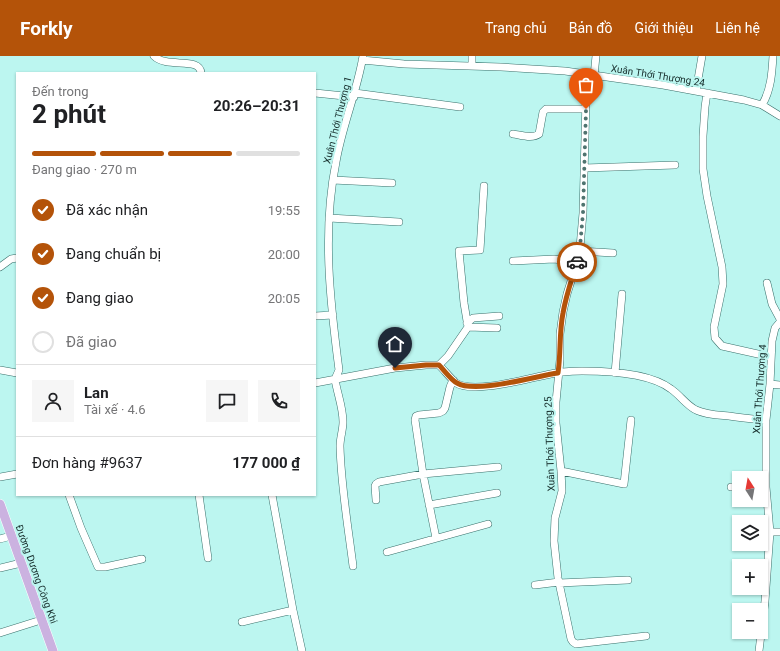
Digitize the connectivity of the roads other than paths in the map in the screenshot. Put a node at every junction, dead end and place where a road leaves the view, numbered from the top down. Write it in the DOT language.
graph roads {
  1 [pos="154,56"];
  2 [pos="472,56"];
  3 [pos="596,56"];
  4 [pos="702,56"];
  5 [pos="773,56"];
  6 [pos="362,58"];
  7 [pos="472,66"];
  8 [pos="201,72"];
  9 [pos="592,75"];
  10 [pos="696,91"];
  11 [pos="316,93"];
  12 [pos="706,93"];
  13 [pos="354,95"];
  14 [pos="762,105"];
  15 [pos="460,107"];
  16 [pos="586,109"];
  17 [pos="780,116"];
  18 [pos="513,134"];
  19 [pos="675,165"];
  20 [pos="584,168"];
  21 [pos="333,180"];
  22 [pos="392,183"];
  23 [pos="484,186"];
  24 [pos="329,218"];
  25 [pos="399,222"];
  26 [pos="580,251"];
  27 [pos="613,253"];
  28 [pos="16,258"];
  29 [pos="513,261"];
  30 [pos="577,262"];
  31 [pos="0,266"];
  32 [pos="767,283"];
  33 [pos="622,294"];
  34 [pos="333,315"];
  35 [pos="316,316"];
  36 [pos="499,316"];
  37 [pos="780,319"];
  38 [pos="780,322"];
  39 [pos="468,325"];
  40 [pos="498,328"];
  41 [pos="771,357"];
  42 [pos="439,365"];
  43 [pos="0,370"];
  44 [pos="16,373"];
  45 [pos="558,373"];
  46 [pos="615,373"];
  47 [pos="335,379"];
  48 [pos="453,380"];
  49 [pos="316,384"];
  50 [pos="770,384"];
  51 [pos="780,385"];
  52 [pos="631,420"];
  53 [pos="766,420"];
  54 [pos="498,467"];
  55 [pos="561,471"];
  56 [pos="764,471"];
  57 [pos="16,474"];
  58 [pos="424,474"];
  59 [pos="0,477"];
  60 [pos="497,493"];
  61 [pos="69,496"];
  62 [pos="199,496"];
  63 [pos="272,496"];
  64 [pos="376,500"];
  65 [pos="0,504"];
  66 [pos="430,505"];
  67 [pos="767,507"];
  68 [pos="488,524"];
  69 [pos="770,532"];
  70 [pos="780,532"];
  71 [pos="11,536"];
  72 [pos="436,538"];
  73 [pos="0,539"];
  74 [pos="387,552"];
  75 [pos="208,558"];
  76 [pos="142,559"];
  77 [pos="21,563"];
  78 [pos="353,566"];
  79 [pos="0,568"];
  80 [pos="628,580"];
  81 [pos="559,582"];
  82 [pos="535,585"];
  83 [pos="293,610"];
  84 [pos="41,620"];
  85 [pos="242,622"];
  86 [pos="0,633"];
  87 [pos="646,636"];
  88 [pos="52,651"];
  89 [pos="302,651"];
  90 [pos="759,651"];
  1 -- 8 [label="street"];
  2 -- 7 [label="street"];
  3 -- 9 [label="street, Xuân Thới Thượng 25"];
  4 -- 10 [label="street"];
  5 -- 14 [label="street"];
  6 -- 7 [label="street, Xuân Thới Thượng 24"];
  6 -- 13 [label="street, Xuân Thới Thượng 1"];
  7 -- 9 [label="street, Xuân Thới Thượng 24"];
  9 -- 10 [label="street, Xuân Thới Thượng 24"];
  9 -- 16 [label="street, Xuân Thới Thượng 25"];
  10 -- 12 [label="street, Xuân Thới Thượng 24"];
  11 -- 13 [label="street"];
  12 -- 14 [label="street, Xuân Thới Thượng 24"];
  12 -- 41 [label="street"];
  13 -- 15 [label="street"];
  13 -- 21 [label="street, Xuân Thới Thượng 1"];
  14 -- 17 [label="street, Xuân Thới Thượng 24"];
  16 -- 18 [label="street"];
  16 -- 20 [label="street, Xuân Thới Thượng 25"];
  19 -- 20 [label="street"];
  20 -- 26 [label="street, Xuân Thới Thượng 25"];
  21 -- 22 [label="street"];
  21 -- 24 [label="street, Xuân Thới Thượng 1"];
  23 -- 39 [label="street"];
  24 -- 25 [label="street"];
  24 -- 34 [label="street, Xuân Thới Thượng 1"];
  26 -- 27 [label="street"];
  26 -- 30 [label="street, Xuân Thới Thượng 25"];
  28 -- 31 [label="street"];
  29 -- 30 [label="street"];
  30 -- 45 [label="street, Xuân Thới Thượng 25"];
  32 -- 37 [label="street"];
  33 -- 46 [label="street"];
  34 -- 35 [label="street"];
  34 -- 47 [label="street, Xuân Thới Thượng 1"];
  36 -- 39 [label="street"];
  38 -- 41 [label="street, Xuân Thới Thượng 4"];
  39 -- 40 [label="street"];
  39 -- 42 [label="street"];
  41 -- 50 [label="street, Xuân Thới Thượng 4"];
  42 -- 47 [label="street"];
  42 -- 48 [label="street"];
  43 -- 44 [label="street"];
  45 -- 46 [label="street"];
  45 -- 48 [label="street"];
  45 -- 55 [label="street, Xuân Thới Thượng 25"];
  46 -- 53 [label="street"];
  47 -- 49 [label="street"];
  47 -- 78 [label="street"];
  48 -- 58 [label="street"];
  50 -- 51 [label="street"];
  50 -- 53 [label="street, Xuân Thới Thượng 4"];
  52 -- 55 [label="street"];
  53 -- 56 [label="street, Xuân Thới Thượng 4"];
  54 -- 58 [label="street"];
  55 -- 81 [label="street, Xuân Thới Thượng 25"];
  57 -- 59 [label="street"];
  58 -- 64 [label="street"];
  58 -- 66 [label="street"];
  60 -- 66 [label="street"];
  61 -- 76 [label="street"];
  62 -- 75 [label="street"];
  63 -- 83 [label="street"];
  65 -- 71 [label="main road, Đường Dương Công Khi"];
  66 -- 72 [label="street"];
  67 -- 69 [label="street, Xuân Thới Thượng 4"];
  68 -- 72 [label="street"];
  69 -- 70 [label="street"];
  69 -- 90 [label="street, Xuân Thới Thượng 4"];
  71 -- 73 [label="street"];
  71 -- 77 [label="main road, Đường Dương Công Khi"];
  72 -- 74 [label="street"];
  77 -- 79 [label="street"];
  77 -- 84 [label="main road, Đường Dương Công Khi"];
  80 -- 81 [label="street"];
  81 -- 82 [label="street"];
  81 -- 87 [label="street, Xuân Thới Thượng 25"];
  83 -- 85 [label="street"];
  83 -- 89 [label="street"];
  84 -- 86 [label="street"];
  84 -- 88 [label="main road, Đường Dương Công Khi"];
}
